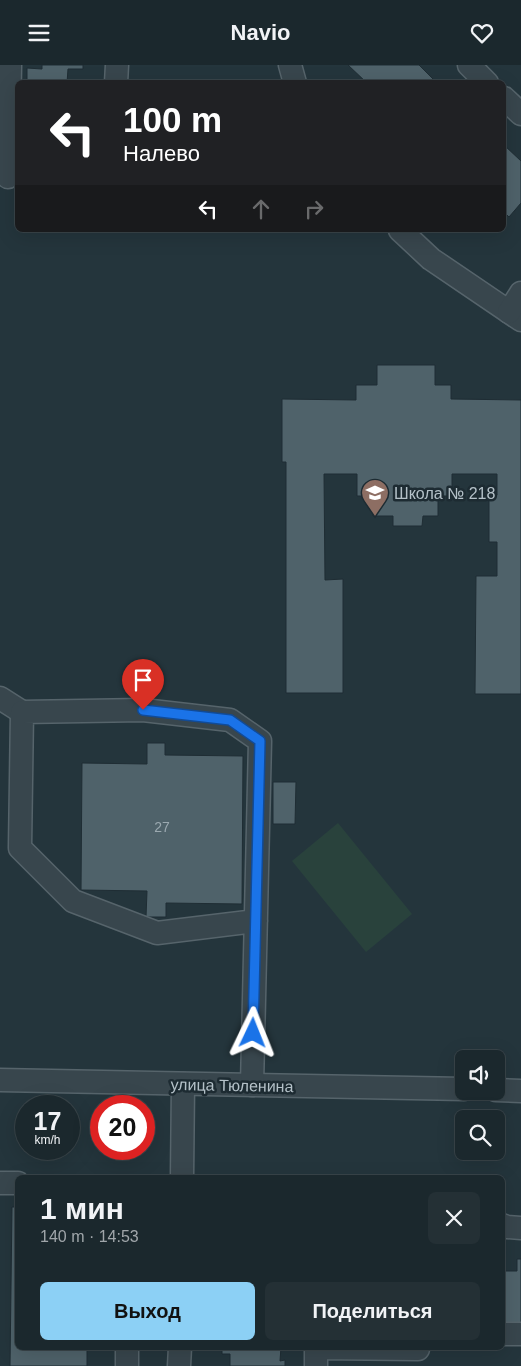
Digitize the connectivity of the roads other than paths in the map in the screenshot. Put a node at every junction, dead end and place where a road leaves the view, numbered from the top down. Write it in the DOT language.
graph roads {
  1 [pos="10,65"];
  2 [pos="117,65"];
  3 [pos="290,65"];
  4 [pos="469,65"];
  5 [pos="116,80"];
  6 [pos="294,80"];
  7 [pos="484,80"];
  8 [pos="506,100"];
  9 [pos="521,115"];
  10 [pos="8,177"];
  11 [pos="402,232"];
  12 [pos="521,293"];
  13 [pos="515,316"];
  14 [pos="0,698"];
  15 [pos="22,712"];
  16 [pos="256,921"];
  17 [pos="0,1080"];
  18 [pos="183,1084"];
  19 [pos="252,1085"];
  20 [pos="455,1089"];
  21 [pos="505,1090"];
  22 [pos="521,1091"];
  23 [pos="182,1175"];
  24 [pos="0,1183"];
  25 [pos="15,1183"];
  26 [pos="505,1226"];
  27 [pos="521,1228"];
  28 [pos="505,1334"];
  29 [pos="521,1334"];
  30 [pos="127,1350"];
  31 [pos="180,1350"];
  32 [pos="316,1350"];
  33 [pos="126,1366"];
  34 [pos="179,1366"];
  35 [pos="316,1366"];
  1 -- 10 [label="street"];
  2 -- 5 [label="street"];
  3 -- 6 [label="street"];
  4 -- 7 [label="street"];
  8 -- 9 [label="street"];
  11 -- 13 [label="street"];
  12 -- 13 [label="street"];
  14 -- 15 [label="street"];
  15 -- 16 [label="street"];
  15 -- 16 [label="street"];
  16 -- 19 [label="street"];
  17 -- 18 [label="street, улица Тюленина"];
  18 -- 19 [label="street, улица Тюленина"];
  18 -- 23 [label="street"];
  19 -- 20 [label="street, улица Тюленина"];
  21 -- 22 [label="street"];
  24 -- 25 [label="street"];
  26 -- 27 [label="street"];
  28 -- 29 [label="street"];
  30 -- 33 [label="street"];
  31 -- 34 [label="street"];
  32 -- 35 [label="street"];
}
